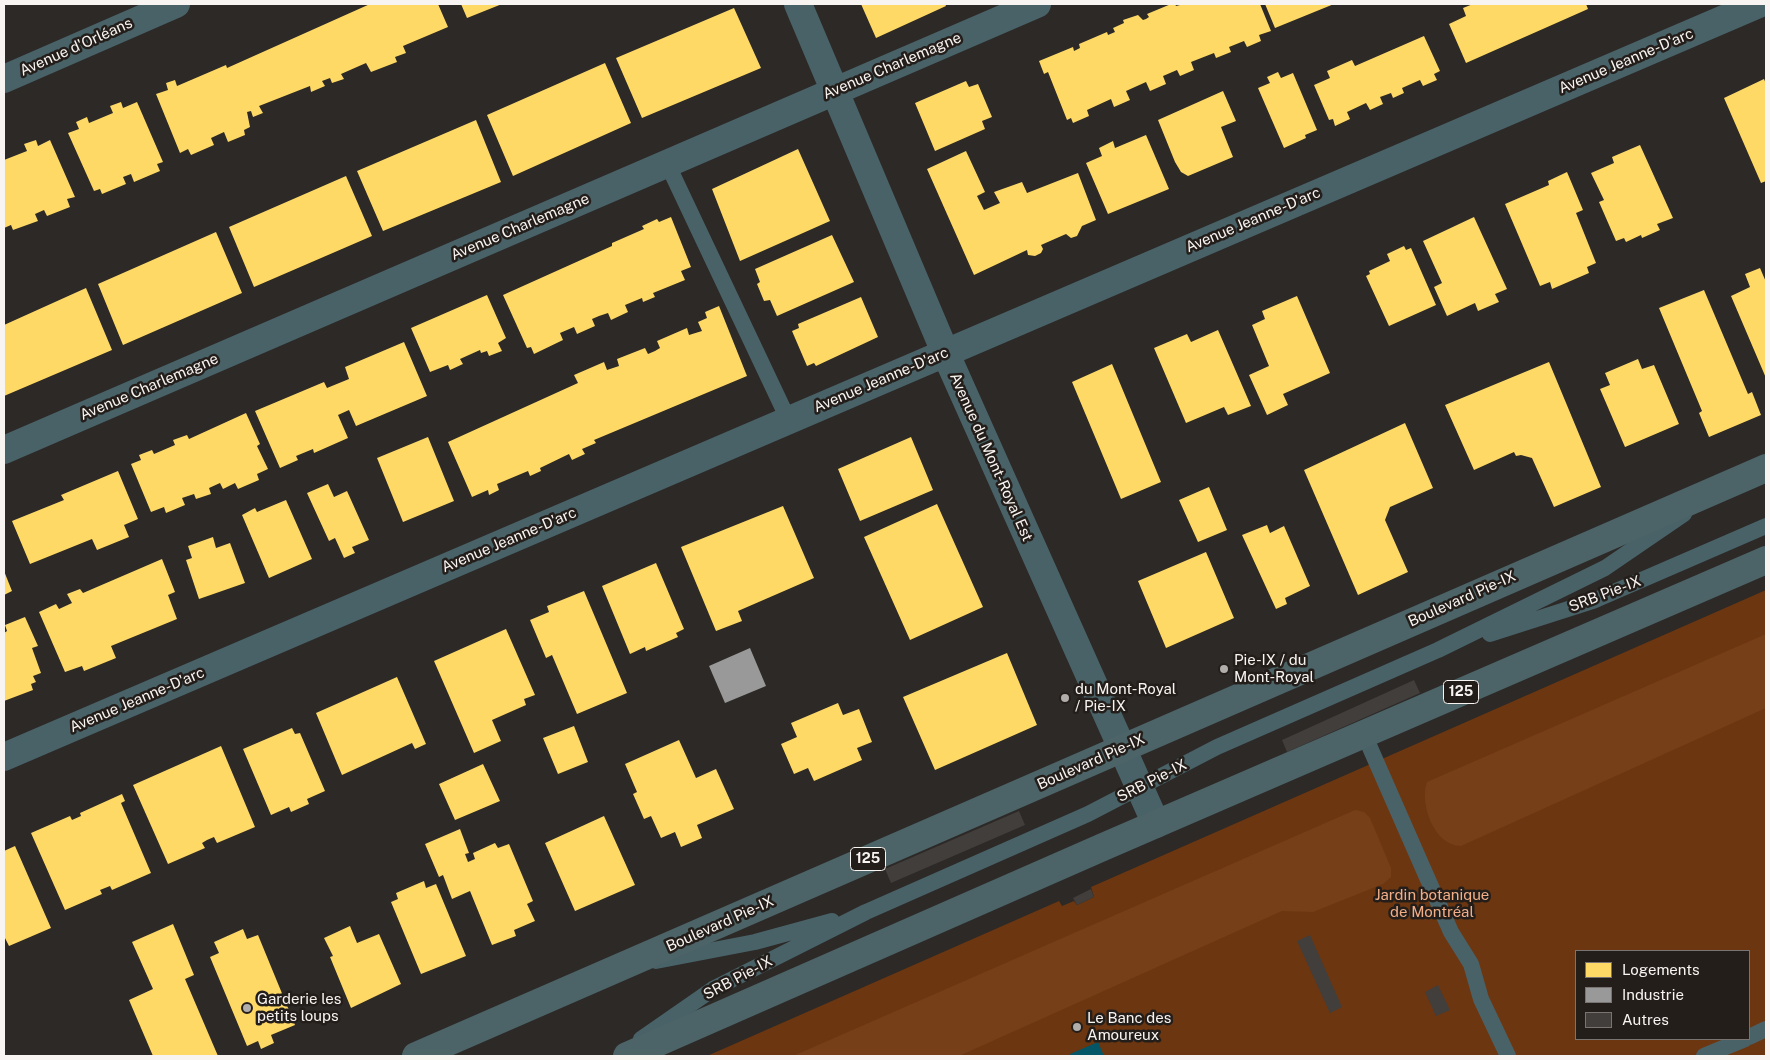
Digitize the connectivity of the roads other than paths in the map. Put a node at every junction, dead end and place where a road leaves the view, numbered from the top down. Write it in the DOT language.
graph roads {
  1 [pos="176,4"];
  2 [pos="798,4"];
  3 [pos="1037,4"];
  4 [pos="1759,4"];
  5 [pos="4,79"];
  6 [pos="836,91"];
  7 [pos="667,163"];
  8 [pos="945,352"];
  9 [pos="788,419"];
  10 [pos="4,450"];
  11 [pos="1766,468"];
  12 [pos="1728,485"];
  13 [pos="1766,526"];
  14 [pos="1766,560"];
  15 [pos="1438,650"];
  16 [pos="1364,734"];
  17 [pos="1122,748"];
  18 [pos="4,757"];
  19 [pos="1139,787"];
  20 [pos="1156,824"];
  21 [pos="866,912"];
  22 [pos="613,970"];
  23 [pos="1766,1029"];
  24 [pos="1750,1037"];
  25 [pos="1742,1040"];
  26 [pos="416,1056"];
  27 [pos="617,1056"];
  28 [pos="627,1056"];
  29 [pos="1508,1056"];
  30 [pos="1704,1056"];
  1 -- 5 [label="street, Avenue d'Orléans"];
  2 -- 6 [label="street, Avenue du Mont-Royal Est"];
  3 -- 6 [label="street, Avenue Charlemagne"];
  4 -- 8 [label="street, Avenue Jeanne-D'arc"];
  6 -- 7 [label="street, Avenue Charlemagne"];
  6 -- 8 [label="street, Avenue du Mont-Royal Est"];
  7 -- 9 [label="lane"];
  7 -- 10 [label="street, Avenue Charlemagne"];
  8 -- 9 [label="street, Avenue Jeanne-D'arc"];
  8 -- 17 [label="street, Avenue du Mont-Royal Est"];
  9 -- 18 [label="street, Avenue Jeanne-D'arc"];
  11 -- 12 [label="main road, Boulevard Pie-IX / 125"];
  12 -- 15 [label="lane, SRB Pie-IX"];
  12 -- 17 [label="main road, Boulevard Pie-IX / 125"];
  13 -- 15 [label="lane, SRB Pie-IX"];
  14 -- 16 [label="main road, 125"];
  15 -- 19 [label="lane, SRB Pie-IX"];
  16 -- 20 [label="main road, 125"];
  16 -- 29 [label="lane"];
  17 -- 19 [label="street, Avenue du Mont-Royal Est"];
  17 -- 22 [label="main road, Boulevard Pie-IX / 125"];
  19 -- 20 [label="street, Avenue du Mont-Royal Est"];
  19 -- 21 [label="lane, SRB Pie-IX"];
  20 -- 28 [label="main road, 125"];
  21 -- 22 [label="lane, SRB Pie-IX"];
  21 -- 27 [label="lane, SRB Pie-IX"];
  22 -- 26 [label="main road, Boulevard Pie-IX / 125"];
  23 -- 24 [label="lane"];
  25 -- 30 [label="lane"];
}
